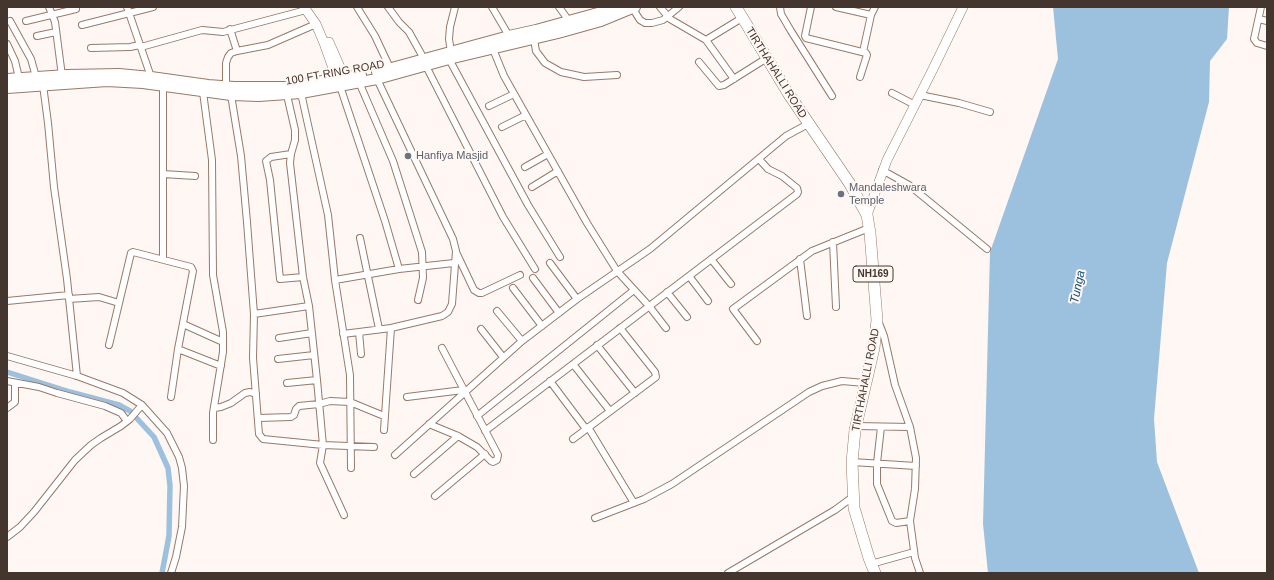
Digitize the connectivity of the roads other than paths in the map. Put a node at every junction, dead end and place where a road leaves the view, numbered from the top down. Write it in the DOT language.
graph roads {
  1 [pos="49,7"];
  2 [pos="153,7"];
  3 [pos="357,7"];
  4 [pos="388,7"];
  5 [pos="455,7"];
  6 [pos="492,7"];
  7 [pos="559,7"];
  8 [pos="620,7"];
  9 [pos="660,7"];
  10 [pos="679,7"];
  11 [pos="736,7"];
  12 [pos="780,7"];
  13 [pos="811,7"];
  14 [pos="836,7"];
  15 [pos="876,7"];
  16 [pos="963,7"];
  17 [pos="1261,7"];
  18 [pos="76,8"];
  19 [pos="307,8"];
  20 [pos="634,8"];
  21 [pos="128,10"];
  22 [pos="52,15"];
  23 [pos="871,15"];
  24 [pos="667,16"];
  25 [pos="742,18"];
  26 [pos="1258,19"];
  27 [pos="10,21"];
  28 [pos="1267,21"];
  29 [pos="26,22"];
  30 [pos="569,22"];
  31 [pos="316,24"];
  32 [pos="82,25"];
  33 [pos="230,29"];
  34 [pos="56,32"];
  35 [pos="37,36"];
  36 [pos="509,36"];
  37 [pos="534,39"];
  38 [pos="706,40"];
  39 [pos="7,44"];
  40 [pos="140,46"];
  41 [pos="1267,46"];
  42 [pos="91,48"];
  43 [pos="493,49"];
  44 [pos="237,51"];
  45 [pos="863,52"];
  46 [pos="450,56"];
  47 [pos="767,58"];
  48 [pos="425,62"];
  49 [pos="699,62"];
  50 [pos="390,68"];
  51 [pos="617,75"];
  52 [pos="62,76"];
  53 [pos="151,76"];
  54 [pos="860,77"];
  55 [pos="19,78"];
  56 [pos="7,79"];
  57 [pos="377,79"];
  58 [pos="734,79"];
  59 [pos="39,81"];
  60 [pos="342,82"];
  61 [pos="359,82"];
  62 [pos="163,86"];
  63 [pos="7,88"];
  64 [pos="229,91"];
  65 [pos="203,92"];
  66 [pos="301,93"];
  67 [pos="892,93"];
  68 [pos="514,94"];
  69 [pos="287,95"];
  70 [pos="920,95"];
  71 [pos="832,96"];
  72 [pos="915,105"];
  73 [pos="489,106"];
  74 [pos="990,112"];
  75 [pos="526,114"];
  76 [pos="808,124"];
  77 [pos="502,127"];
  78 [pos="291,154"];
  79 [pos="548,154"];
  80 [pos="759,159"];
  81 [pos="525,167"];
  82 [pos="882,170"];
  83 [pos="558,171"];
  84 [pos="163,174"];
  85 [pos="195,176"];
  86 [pos="532,187"];
  87 [pos="867,215"];
  88 [pos="869,228"];
  89 [pos="360,238"];
  90 [pos="833,242"];
  91 [pos="988,249"];
  92 [pos="456,252"];
  93 [pos="560,257"];
  94 [pos="163,259"];
  95 [pos="711,259"];
  96 [pos="800,259"];
  97 [pos="454,262"];
  98 [pos="550,263"];
  99 [pos="423,266"];
  100 [pos="399,269"];
  101 [pos="536,269"];
  102 [pos="617,271"];
  103 [pos="368,274"];
  104 [pos="520,275"];
  105 [pos="689,276"];
  106 [pos="303,277"];
  107 [pos="533,278"];
  108 [pos="335,280"];
  109 [pos="731,284"];
  110 [pos="513,288"];
  111 [pos="634,290"];
  112 [pos="667,292"];
  113 [pos="69,297"];
  114 [pos="577,299"];
  115 [pos="418,300"];
  116 [pos="7,301"];
  117 [pos="708,301"];
  118 [pos="119,303"];
  119 [pos="309,306"];
  120 [pos="649,306"];
  121 [pos="836,307"];
  122 [pos="497,311"];
  123 [pos="559,313"];
  124 [pos="254,314"];
  125 [pos="807,316"];
  126 [pos="687,317"];
  127 [pos="877,320"];
  128 [pos="183,324"];
  129 [pos="542,326"];
  130 [pos="391,328"];
  131 [pos="620,328"];
  132 [pos="666,328"];
  133 [pos="379,329"];
  134 [pos="481,329"];
  135 [pos="359,332"];
  136 [pos="312,333"];
  137 [pos="343,334"];
  138 [pos="279,338"];
  139 [pos="522,341"];
  140 [pos="756,341"];
  141 [pos="223,342"];
  142 [pos="109,345"];
  143 [pos="597,345"];
  144 [pos="442,348"];
  145 [pos="178,349"];
  146 [pos="361,354"];
  147 [pos="314,355"];
  148 [pos="7,356"];
  149 [pos="503,357"];
  150 [pos="278,359"];
  151 [pos="573,364"];
  152 [pos="221,366"];
  153 [pos="77,376"];
  154 [pos="317,380"];
  155 [pos="7,381"];
  156 [pos="550,382"];
  157 [pos="15,383"];
  158 [pos="287,383"];
  159 [pos="865,383"];
  160 [pos="464,391"];
  161 [pos="635,393"];
  162 [pos="256,394"];
  163 [pos="171,397"];
  164 [pos="407,397"];
  165 [pos="350,402"];
  166 [pos="319,404"];
  167 [pos="141,407"];
  168 [pos="7,408"];
  169 [pos="214,408"];
  170 [pos="610,412"];
  171 [pos="384,416"];
  172 [pos="477,416"];
  173 [pos="258,418"];
  174 [pos="128,420"];
  175 [pos="429,424"];
  176 [pos="856,426"];
  177 [pos="880,427"];
  178 [pos="587,428"];
  179 [pos="910,428"];
  180 [pos="384,430"];
  181 [pos="485,431"];
  182 [pos="458,436"];
  183 [pos="573,439"];
  184 [pos="212,440"];
  185 [pos="323,445"];
  186 [pos="351,446"];
  187 [pos="374,447"];
  188 [pos="485,454"];
  189 [pos="394,455"];
  190 [pos="852,462"];
  191 [pos="877,463"];
  192 [pos="916,466"];
  193 [pos="351,468"];
  194 [pos="414,474"];
  195 [pos="435,496"];
  196 [pos="854,496"];
  197 [pos="634,503"];
  198 [pos="344,515"];
  199 [pos="595,518"];
  200 [pos="910,521"];
  201 [pos="7,537"];
  202 [pos="914,552"];
  203 [pos="873,568"];
  204 [pos="171,573"];
  205 [pos="728,573"];
  206 [pos="920,573"];
  1 -- 22 [label="street"];
  2 -- 21 [label="street"];
  3 -- 50 [label="street"];
  4 -- 48 [label="street"];
  5 -- 46 [label="street"];
  6 -- 36 [label="street"];
  7 -- 30 [label="street"];
  8 -- 30 [label="main road, 100 FT RING ROAD"];
  9 -- 24 [label="street"];
  10 -- 24 [label="street"];
  11 -- 25 [label="highway, TIRTHAHALLI ROAD / NH169"];
  12 -- 71 [label="street"];
  13 -- 45 [label="street"];
  14 -- 23 [label="street"];
  15 -- 23 [label="street"];
  16 -- 70 [label="street"];
  17 -- 26 [label="street"];
  18 -- 22 [label="street"];
  19 -- 31 [label="street"];
  19 -- 33 [label="street"];
  19 -- 60 [label="street"];
  20 -- 24 [label="street"];
  20 -- 37 [label="main road, 100 FT RING ROAD"];
  21 -- 32 [label="street"];
  21 -- 40 [label="street"];
  22 -- 29 [label="street"];
  22 -- 34 [label="street"];
  23 -- 45 [label="street"];
  24 -- 38 [label="street"];
  25 -- 38 [label="street"];
  25 -- 47 [label="highway, TIRTHAHALLI ROAD / NH169"];
  26 -- 28 [label="street"];
  26 -- 41 [label="street"];
  27 -- 59 [label="street"];
  30 -- 36 [label="main road, 100 FT RING ROAD"];
  31 -- 44 [label="street"];
  31 -- 60 [label="street"];
  33 -- 40 [label="street"];
  33 -- 44 [label="street"];
  34 -- 35 [label="street"];
  34 -- 52 [label="street"];
  36 -- 46 [label="main road, 100 FT RING ROAD"];
  37 -- 43 [label="main road, 100 FT RING ROAD"];
  37 -- 51 [label="street"];
  38 -- 58 [label="street"];
  39 -- 55 [label="street"];
  40 -- 42 [label="street"];
  40 -- 53 [label="street"];
  43 -- 46 [label="main road, 100 FT RING ROAD"];
  43 -- 68 [label="street"];
  44 -- 64 [label="street"];
  45 -- 54 [label="street"];
  46 -- 48 [label="main road, 100 FT RING ROAD"];
  46 -- 93 [label="street"];
  47 -- 58 [label="street"];
  47 -- 76 [label="highway, TIRTHAHALLI ROAD / NH169"];
  48 -- 50 [label="main road, 100 FT RING ROAD"];
  48 -- 57 [label="main road, 100 FT RING ROAD"];
  48 -- 101 [label="street"];
  49 -- 58 [label="street"];
  50 -- 60 [label="main road, 100 FT RING ROAD"];
  52 -- 53 [label="main road, 100 FT RING ROAD"];
  52 -- 59 [label="main road, 100 FT RING ROAD"];
  53 -- 64 [label="main road, 100 FT RING ROAD"];
  55 -- 56 [label="main road, 100 FT RING ROAD"];
  55 -- 59 [label="main road, 100 FT RING ROAD"];
  57 -- 61 [label="main road, 100 FT RING ROAD"];
  57 -- 92 [label="street"];
  59 -- 62 [label="main road, 100 FT RING ROAD"];
  59 -- 63 [label="main road, 100 FT RING ROAD"];
  59 -- 113 [label="street"];
  60 -- 61 [label="main road, 100 FT RING ROAD"];
  60 -- 64 [label="main road, 100 FT RING ROAD"];
  60 -- 66 [label="main road, 100 FT RING ROAD"];
  60 -- 100 [label="street"];
  61 -- 99 [label="street"];
  62 -- 65 [label="main road, 100 FT RING ROAD"];
  62 -- 84 [label="street"];
  64 -- 65 [label="main road, 100 FT RING ROAD"];
  64 -- 69 [label="main road, 100 FT RING ROAD"];
  64 -- 124 [label="street"];
  65 -- 141 [label="street"];
  66 -- 69 [label="main road, 100 FT RING ROAD"];
  66 -- 108 [label="street"];
  67 -- 72 [label="street"];
  68 -- 73 [label="street"];
  68 -- 75 [label="street"];
  69 -- 78 [label="street"];
  70 -- 72 [label="street"];
  70 -- 74 [label="street"];
  72 -- 82 [label="street"];
  75 -- 77 [label="street"];
  75 -- 79 [label="street"];
  76 -- 80 [label="street"];
  76 -- 87 [label="highway, TIRTHAHALLI ROAD / NH169"];
  78 -- 106 [label="street"];
  78 -- 106 [label="street"];
  79 -- 81 [label="street"];
  79 -- 83 [label="street"];
  80 -- 95 [label="street"];
  80 -- 102 [label="street"];
  82 -- 87 [label="street"];
  82 -- 91 [label="street"];
  83 -- 86 [label="street"];
  83 -- 102 [label="street"];
  84 -- 85 [label="street"];
  84 -- 94 [label="street"];
  87 -- 88 [label="highway, TIRTHAHALLI ROAD / NH169"];
  88 -- 90 [label="street"];
  88 -- 127 [label="highway, TIRTHAHALLI ROAD / NH169"];
  89 -- 103 [label="street"];
  90 -- 96 [label="street"];
  90 -- 121 [label="street"];
  92 -- 97 [label="street"];
  92 -- 104 [label="street"];
  94 -- 118 [label="street"];
  94 -- 128 [label="street"];
  95 -- 105 [label="street"];
  95 -- 109 [label="street"];
  96 -- 125 [label="street"];
  96 -- 140 [label="street"];
  97 -- 99 [label="street"];
  97 -- 130 [label="street"];
  98 -- 114 [label="street"];
  99 -- 100 [label="street"];
  99 -- 115 [label="street"];
  100 -- 103 [label="street"];
  102 -- 111 [label="street"];
  102 -- 114 [label="street"];
  103 -- 108 [label="street"];
  103 -- 133 [label="street"];
  105 -- 112 [label="street"];
  105 -- 117 [label="street"];
  106 -- 119 [label="street"];
  107 -- 123 [label="street"];
  108 -- 137 [label="street"];
  110 -- 129 [label="street"];
  111 -- 120 [label="street"];
  111 -- 172 [label="street"];
  112 -- 120 [label="street"];
  112 -- 126 [label="street"];
  113 -- 116 [label="street"];
  113 -- 118 [label="street"];
  113 -- 153 [label="street"];
  114 -- 123 [label="street"];
  118 -- 142 [label="street"];
  119 -- 124 [label="street"];
  119 -- 136 [label="street"];
  120 -- 131 [label="street"];
  120 -- 132 [label="street"];
  122 -- 139 [label="street"];
  123 -- 129 [label="street"];
  124 -- 162 [label="street"];
  127 -- 159 [label="highway, TIRTHAHALLI ROAD / NH169"];
  127 -- 179 [label="street"];
  128 -- 141 [label="street"];
  128 -- 145 [label="street"];
  129 -- 139 [label="street"];
  130 -- 133 [label="street"];
  130 -- 171 [label="street"];
  131 -- 143 [label="street"];
  131 -- 161 [label="street"];
  133 -- 135 [label="street"];
  134 -- 149 [label="street"];
  135 -- 137 [label="street"];
  135 -- 146 [label="street"];
  136 -- 138 [label="street"];
  136 -- 147 [label="street"];
  137 -- 165 [label="street"];
  139 -- 149 [label="street"];
  141 -- 152 [label="street"];
  143 -- 151 [label="street"];
  143 -- 161 [label="street"];
  144 -- 160 [label="street"];
  145 -- 152 [label="street"];
  145 -- 163 [label="street"];
  147 -- 150 [label="street"];
  147 -- 154 [label="street"];
  148 -- 153 [label="street"];
  149 -- 160 [label="street"];
  151 -- 156 [label="street"];
  151 -- 170 [label="street"];
  152 -- 169 [label="street"];
  153 -- 167 [label="street"];
  154 -- 158 [label="street"];
  154 -- 166 [label="street"];
  155 -- 157 [label="street"];
  156 -- 178 [label="street"];
  156 -- 181 [label="street"];
  157 -- 168 [label="street"];
  157 -- 174 [label="street"];
  159 -- 176 [label="highway, TIRTHAHALLI ROAD / NH169"];
  159 -- 197 [label="street"];
  160 -- 164 [label="street"];
  160 -- 172 [label="street"];
  160 -- 175 [label="street"];
  161 -- 170 [label="street"];
  162 -- 169 [label="street"];
  162 -- 173 [label="street"];
  165 -- 166 [label="street"];
  165 -- 171 [label="street"];
  165 -- 186 [label="street"];
  166 -- 173 [label="street"];
  166 -- 185 [label="street"];
  167 -- 174 [label="street"];
  167 -- 204 [label="street"];
  169 -- 184 [label="street"];
  170 -- 178 [label="street"];
  171 -- 180 [label="street"];
  172 -- 181 [label="street"];
  173 -- 185 [label="street"];
  174 -- 201 [label="street"];
  175 -- 182 [label="street"];
  175 -- 189 [label="street"];
  176 -- 177 [label="street"];
  176 -- 190 [label="highway, TIRTHAHALLI ROAD / NH169"];
  177 -- 179 [label="street"];
  177 -- 191 [label="street"];
  178 -- 183 [label="street"];
  178 -- 197 [label="street"];
  179 -- 192 [label="street"];
  181 -- 188 [label="street"];
  182 -- 188 [label="street"];
  182 -- 194 [label="street"];
  185 -- 186 [label="street"];
  185 -- 198 [label="street"];
  186 -- 187 [label="street"];
  186 -- 193 [label="street"];
  188 -- 195 [label="street"];
  190 -- 191 [label="street"];
  190 -- 196 [label="highway, TIRTHAHALLI ROAD / NH169"];
  191 -- 192 [label="street"];
  191 -- 200 [label="street"];
  192 -- 200 [label="street"];
  196 -- 203 [label="highway, TIRTHAHALLI ROAD / NH169"];
  196 -- 205 [label="street"];
  197 -- 199 [label="street"];
  200 -- 202 [label="street"];
  202 -- 203 [label="street"];
  202 -- 206 [label="street"];
}
